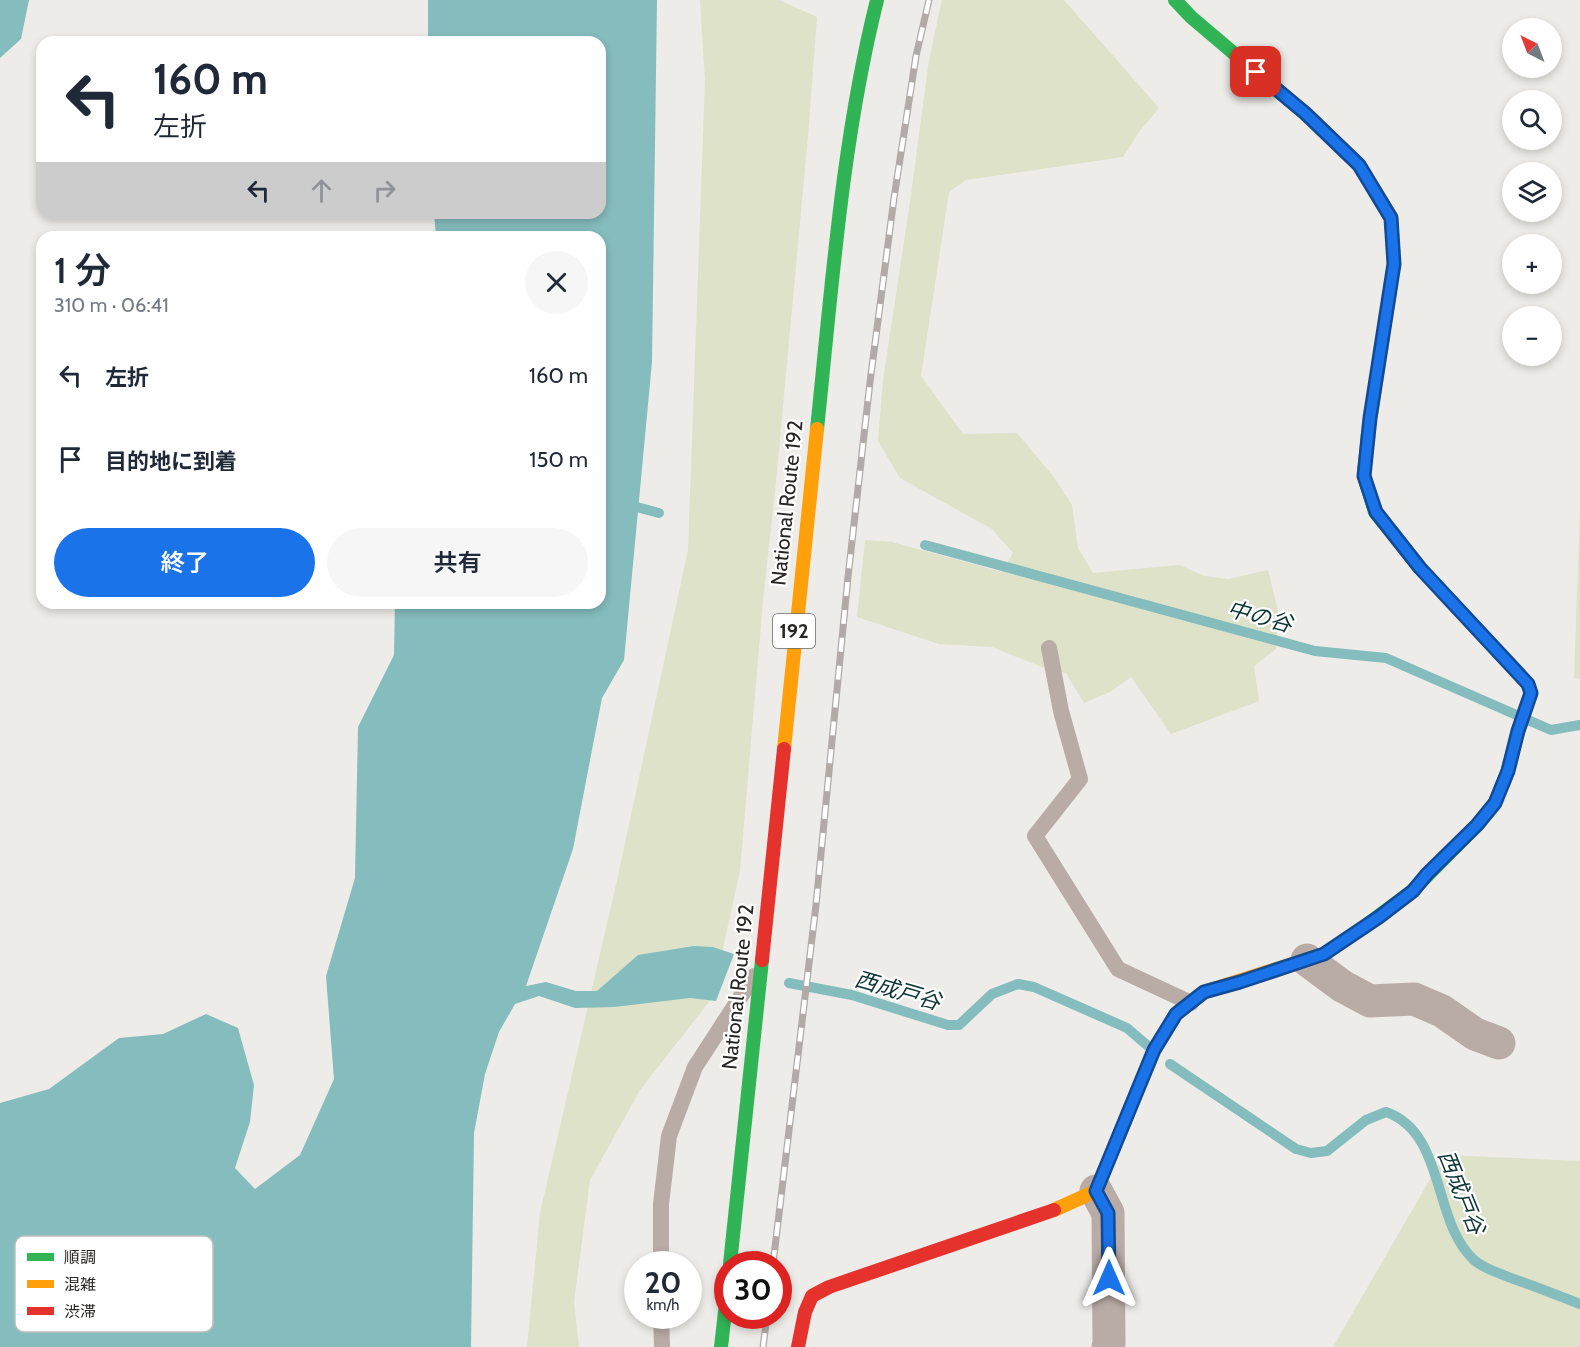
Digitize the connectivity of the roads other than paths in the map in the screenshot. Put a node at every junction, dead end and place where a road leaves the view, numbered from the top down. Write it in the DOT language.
graph roads {
  1 [pos="877,0"];
  2 [pos="1175,0"];
  3 [pos="1049,648"];
  4 [pos="1306,960"];
  5 [pos="761,965"];
  6 [pos="1191,1003"];
  7 [pos="1499,1043"];
  8 [pos="1096,1191"];
  9 [pos="661,1251"];
  10 [pos="731,1251"];
  11 [pos="662,1329"];
  12 [pos="723,1329"];
  13 [pos="662,1347"];
  14 [pos="721,1347"];
  15 [pos="798,1347"];
  16 [pos="1108,1347"];
  1 -- 5 [label="main road, National Route 192 / 192"];
  2 -- 4 [label="main road"];
  3 -- 6 [label="lane"];
  4 -- 6 [label="main road"];
  4 -- 7 [label="street"];
  5 -- 9 [label="lane"];
  5 -- 10 [label="main road, National Route 192 / 192"];
  6 -- 8 [label="main road"];
  8 -- 15 [label="main road"];
  8 -- 16 [label="street"];
  11 -- 13 [label="lane"];
  12 -- 14 [label="main road"];
}
